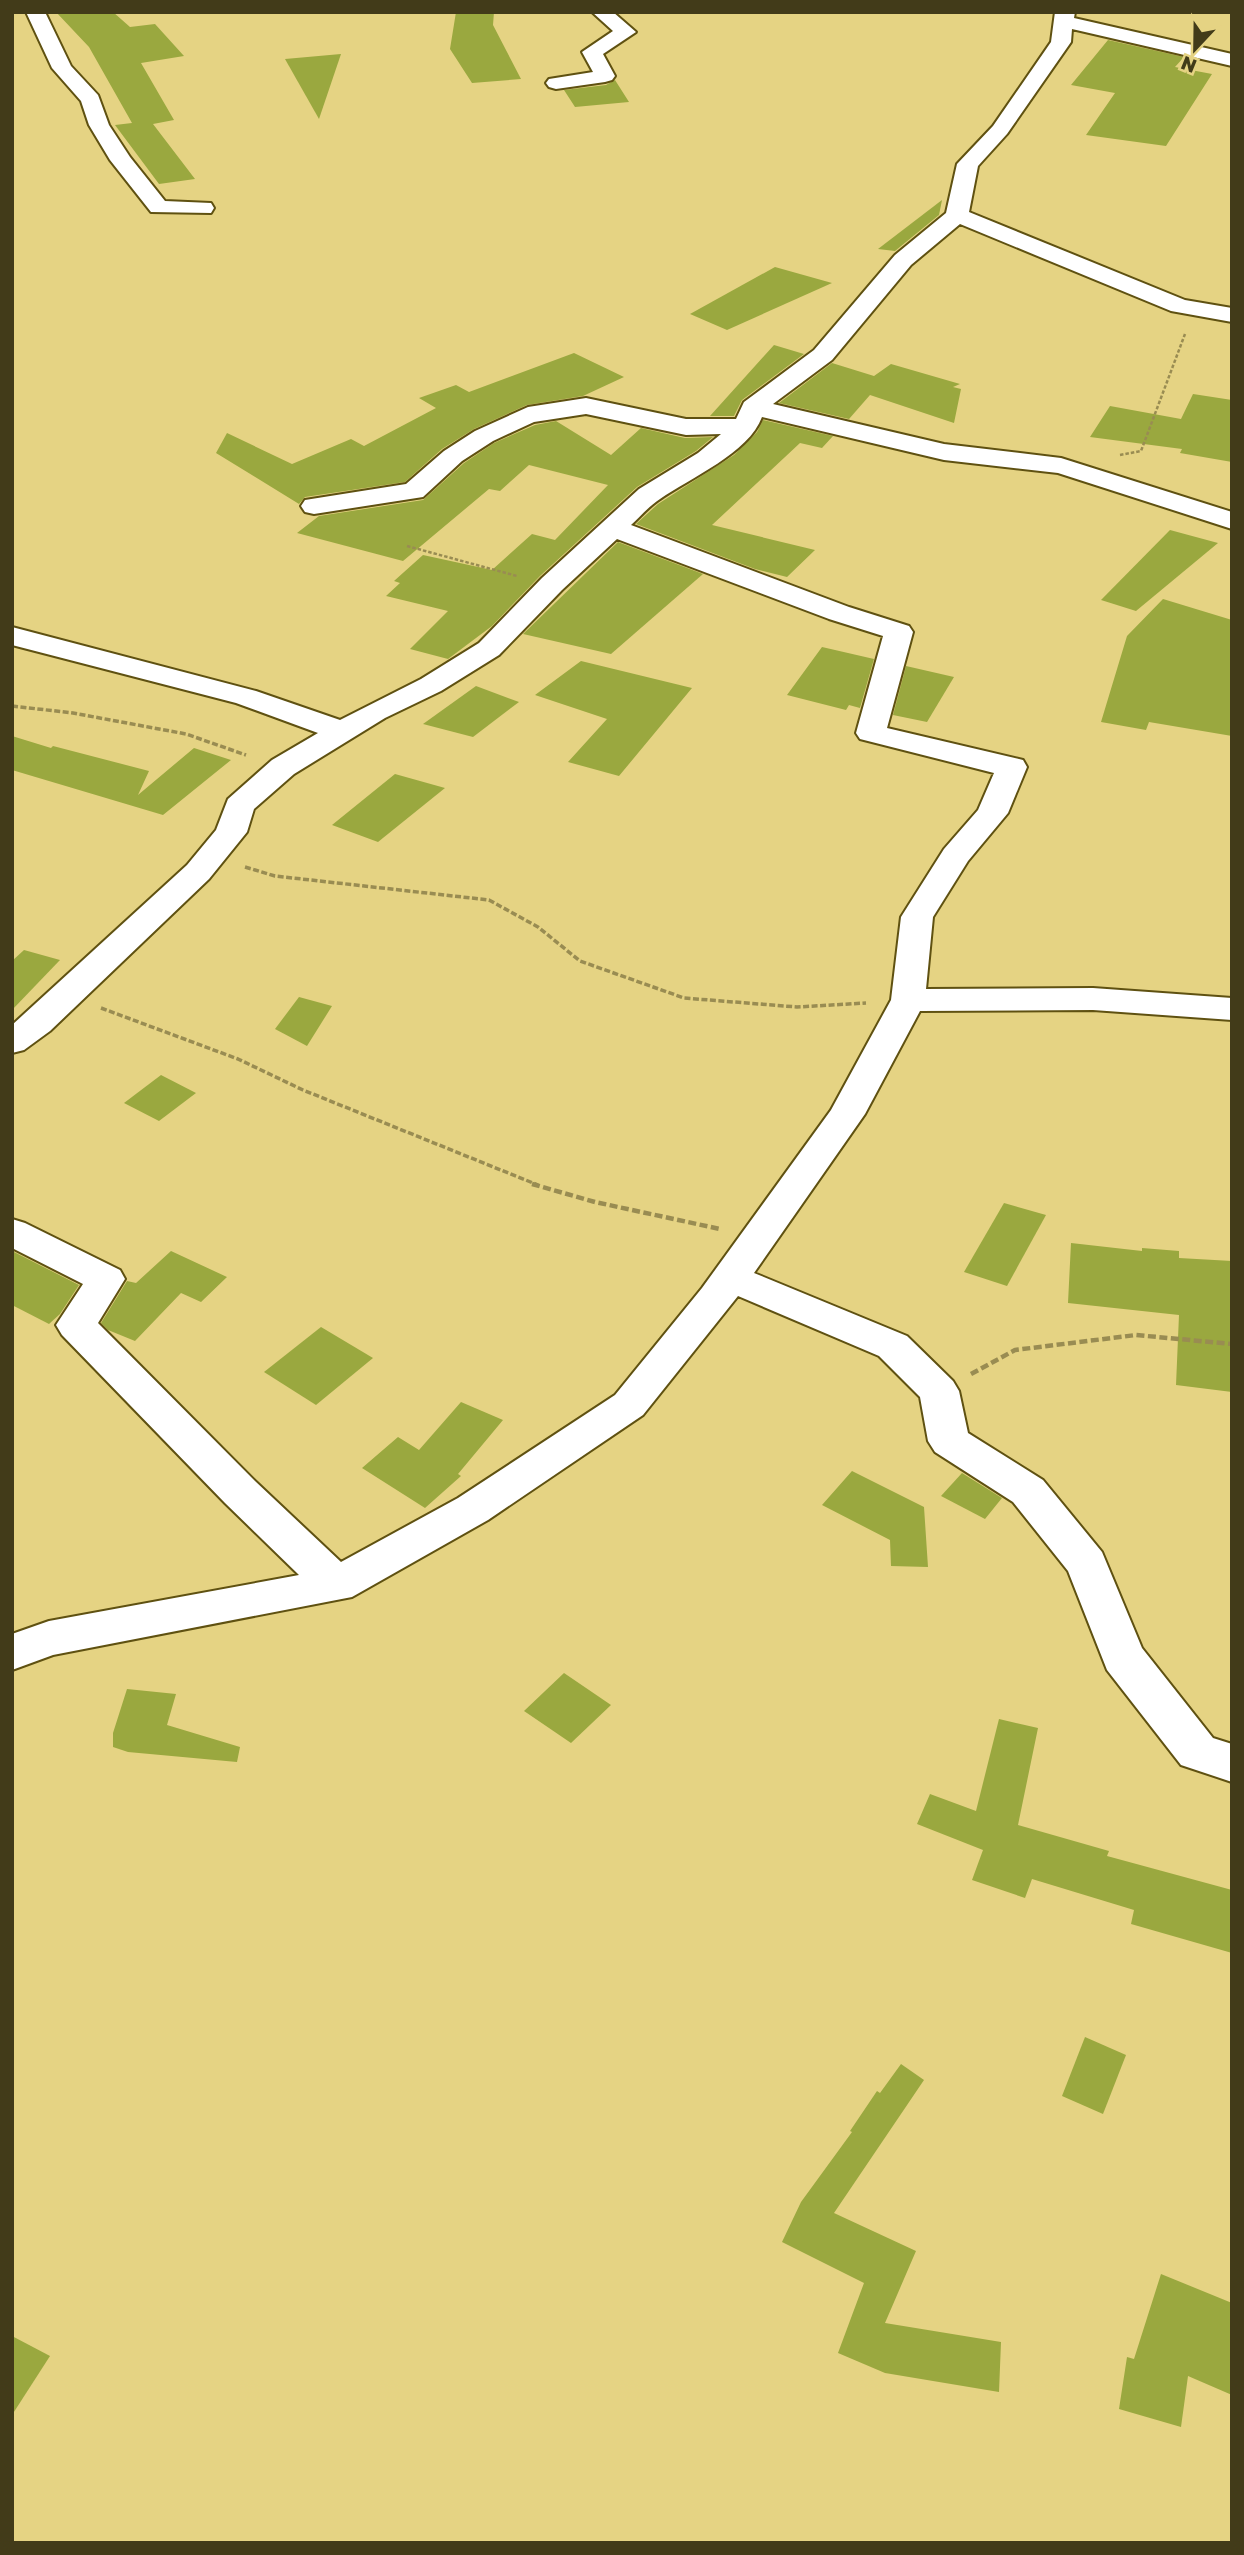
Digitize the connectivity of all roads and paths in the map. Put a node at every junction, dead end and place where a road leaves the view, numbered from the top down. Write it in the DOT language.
graph roads {
  1 [pos="35,12"];
  2 [pos="601,12"];
  3 [pos="1065,17"];
  4 [pos="1232,61"];
  5 [pos="556,83"];
  6 [pos="203,208"];
  7 [pos="957,215"];
  8 [pos="1179,306"];
  9 [pos="1232,315"];
  10 [pos="750,417"];
  11 [pos="1061,466"];
  12 [pos="314,506"];
  13 [pos="1232,521"];
  14 [pos="613,528"];
  15 [pos="407,546"];
  16 [pos="552,584"];
  17 [pos="12,636"];
  18 [pos="12,706"];
  19 [pos="342,731"];
  20 [pos="283,767"];
  21 [pos="211,856"];
  22 [pos="67,996"];
  23 [pos="908,1000"];
  24 [pos="1232,1009"];
  25 [pos="12,1042"];
  26 [pos="12,1232"];
  27 [pos="759,1237"];
  28 [pos="730,1278"];
  29 [pos="1232,1344"];
  30 [pos="939,1391"];
  31 [pos="337,1585"];
  32 [pos="12,1652"];
  33 [pos="1232,1763"];
  1 -- 6 [label="street"];
  2 -- 5 [label="street"];
  3 -- 4 [label="street"];
  3 -- 7 [label="street"];
  7 -- 8 [label="street"];
  7 -- 10 [label="street"];
  8 -- 9 [label="street"];
  8 -- 11 [label="path"];
  10 -- 11 [label="street"];
  10 -- 12 [label="street"];
  10 -- 14 [label="street"];
  11 -- 13 [label="street"];
  14 -- 16 [label="street"];
  14 -- 23 [label="street"];
  15 -- 16 [label="path"];
  16 -- 19 [label="street"];
  17 -- 19 [label="street"];
  18 -- 20 [label="path"];
  19 -- 20 [label="street"];
  20 -- 21 [label="street"];
  21 -- 22 [label="street"];
  21 -- 23 [label="path"];
  22 -- 25 [label="street"];
  22 -- 27 [label="path"];
  23 -- 24 [label="street"];
  23 -- 27 [label="street"];
  26 -- 31 [label="street"];
  27 -- 28 [label="street"];
  28 -- 30 [label="street"];
  28 -- 31 [label="street"];
  29 -- 30 [label="path"];
  30 -- 33 [label="street"];
  31 -- 32 [label="street"];
}
